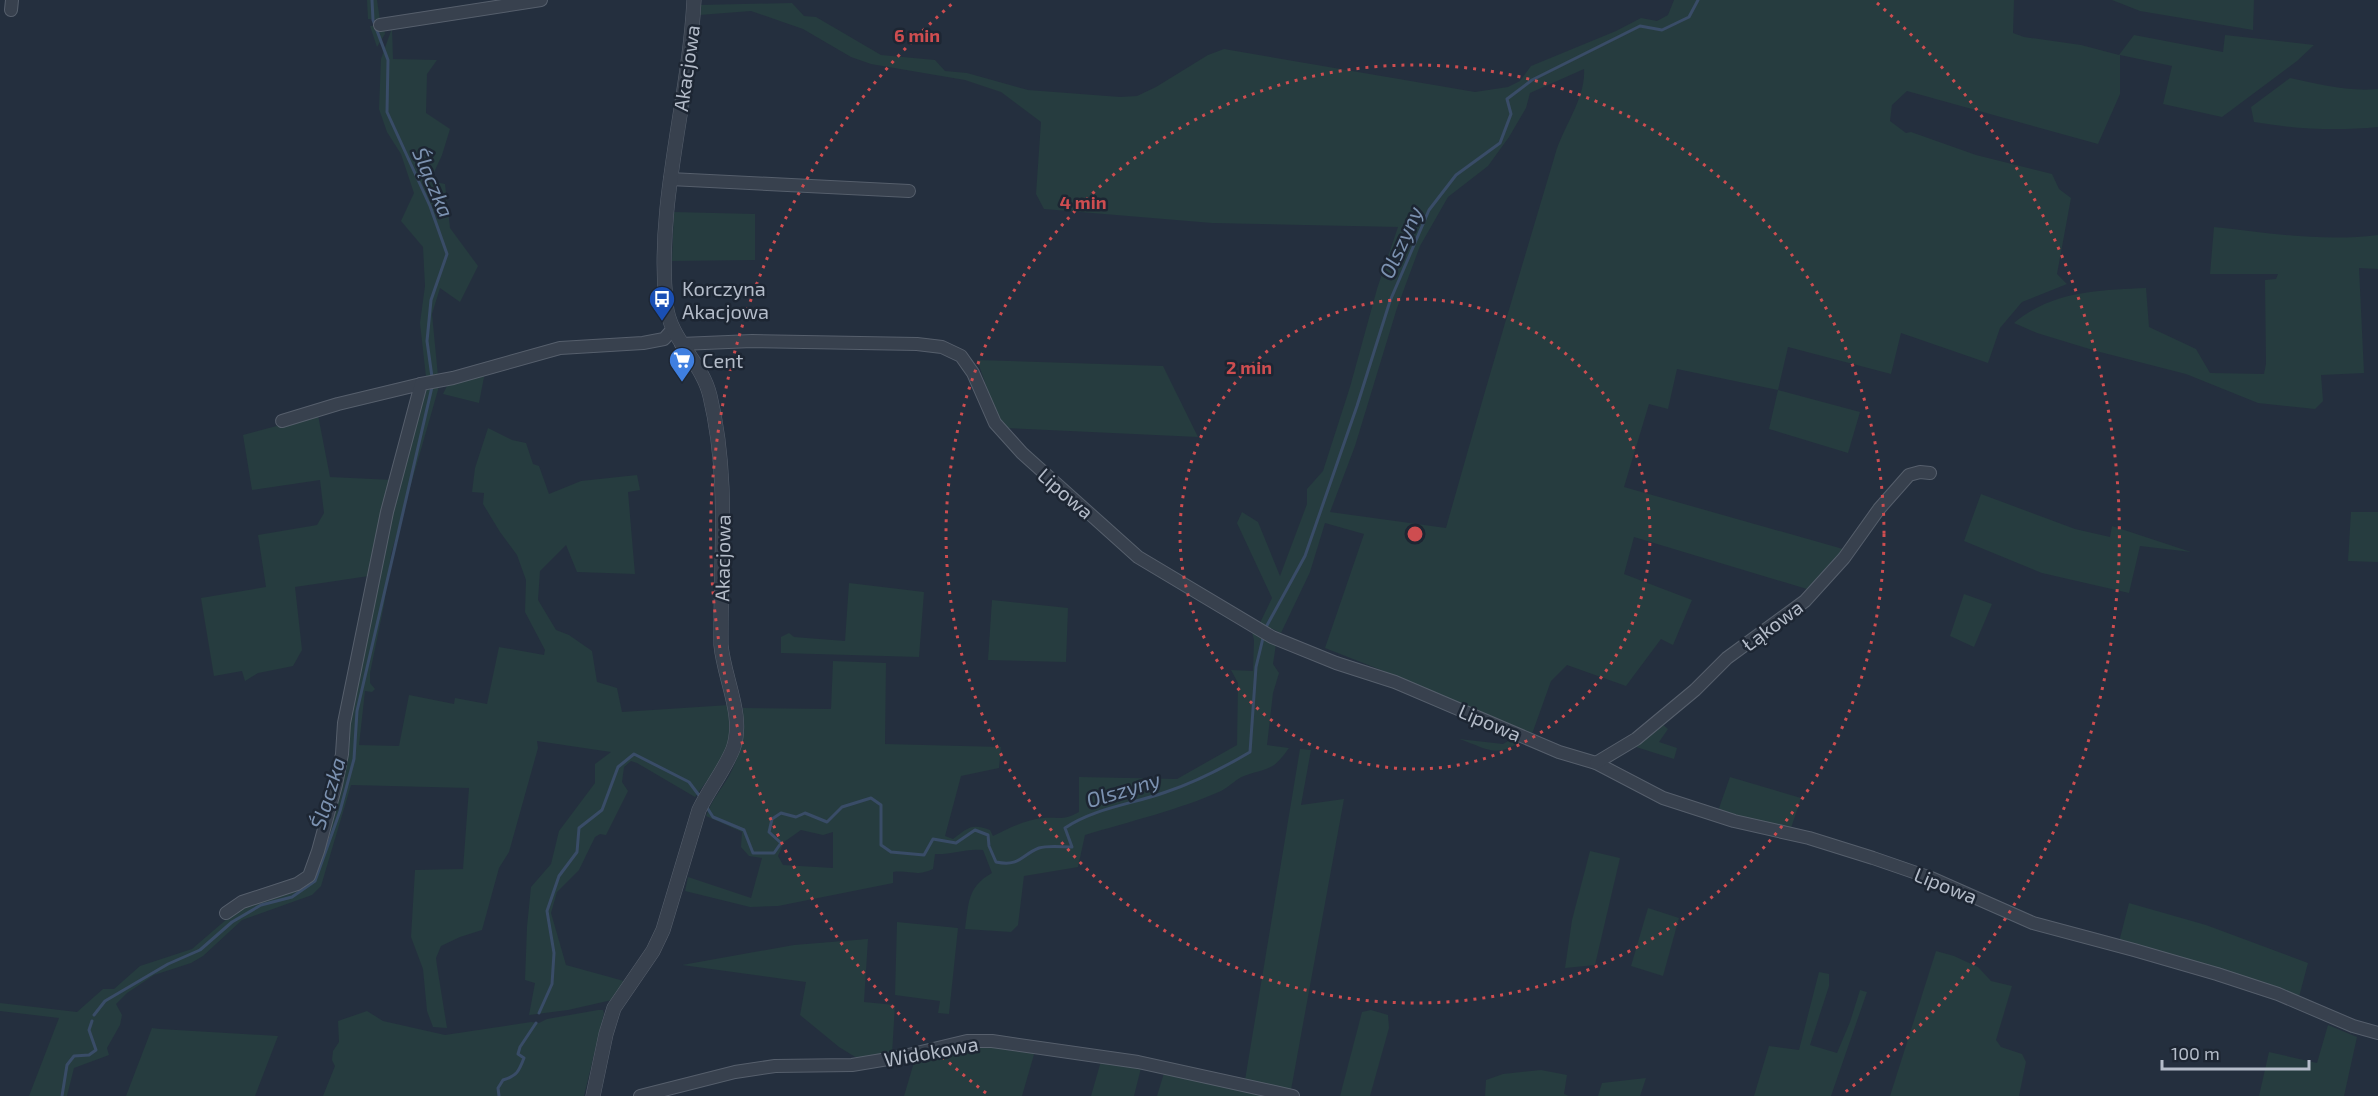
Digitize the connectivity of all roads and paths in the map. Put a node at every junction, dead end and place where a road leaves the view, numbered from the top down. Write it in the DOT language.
graph roads {
  1 [pos="541,0"];
  2 [pos="692,0"];
  3 [pos="381,25"];
  4 [pos="670,179"];
  5 [pos="909,191"];
  6 [pos="672,330"];
  7 [pos="681,344"];
  8 [pos="421,384"];
  9 [pos="282,421"];
  10 [pos="1930,473"];
  11 [pos="1596,763"];
  12 [pos="226,913"];
  13 [pos="2378,1033"];
  14 [pos="593,1096"];
  15 [pos="640,1096"];
  16 [pos="1293,1096"];
  1 -- 3 [label="street"];
  2 -- 4 [label="street, Akacjowa"];
  4 -- 5 [label="street"];
  4 -- 6 [label="street, Akacjowa"];
  6 -- 7 [label="street, Akacjowa"];
  6 -- 8 [label="street"];
  7 -- 11 [label="street, Lipowa"];
  7 -- 14 [label="street, Akacjowa"];
  8 -- 9 [label="street"];
  8 -- 12 [label="street"];
  10 -- 11 [label="street, Łąkowa"];
  11 -- 13 [label="street, Lipowa"];
  15 -- 16 [label="street, Widokowa"];
}
